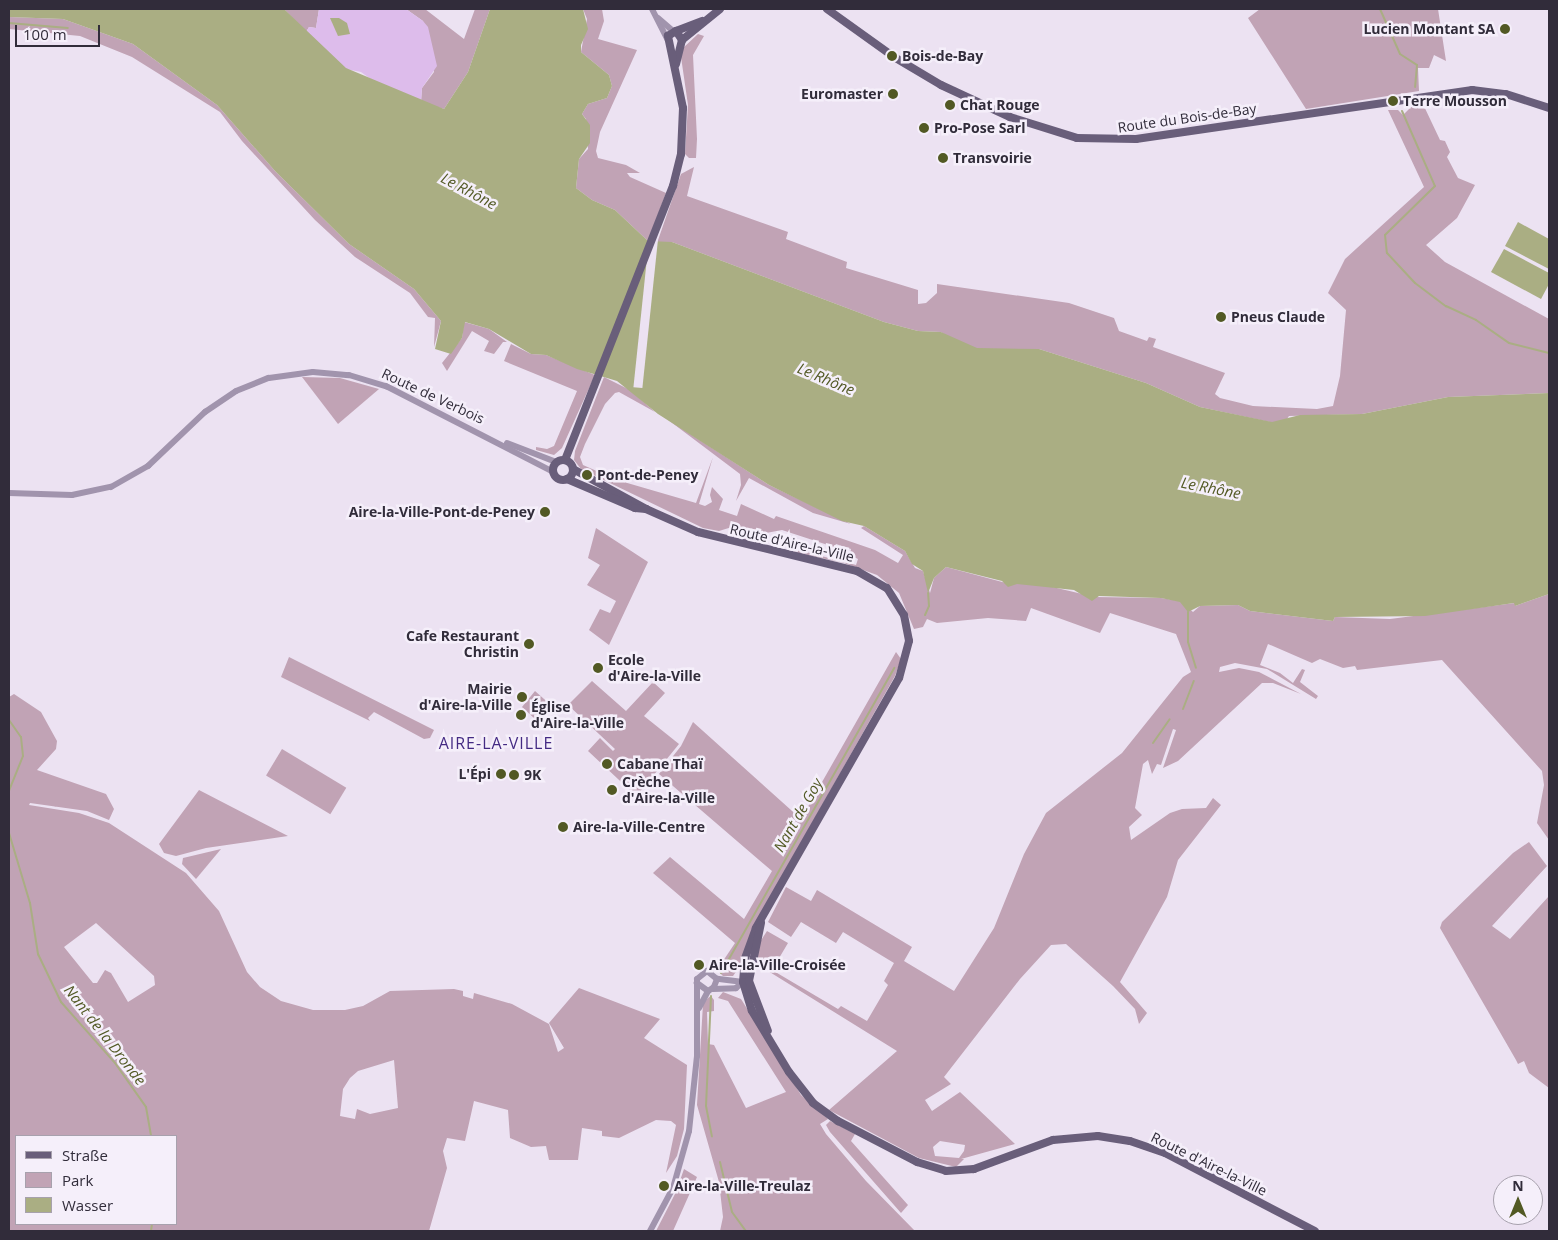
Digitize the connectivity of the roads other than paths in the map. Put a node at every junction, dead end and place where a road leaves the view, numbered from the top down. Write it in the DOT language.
graph roads {
  1 [pos="652,9"];
  2 [pos="720,9"];
  3 [pos="827,9"];
  4 [pos="655,16"];
  5 [pos="706,19"];
  6 [pos="675,31"];
  7 [pos="668,41"];
  8 [pos="681,42"];
  9 [pos="676,64"];
  10 [pos="1549,108"];
  11 [pos="494,439"];
  12 [pos="565,460"];
  13 [pos="556,462"];
  14 [pos="573,469"];
  15 [pos="553,472"];
  16 [pos="567,479"];
  17 [pos="9,493"];
  18 [pos="646,509"];
  19 [pos="716,979"];
  20 [pos="746,981"];
  21 [pos="697,983"];
  22 [pos="710,990"];
  23 [pos="698,1009"];
  24 [pos="650,1231"];
  25 [pos="1315,1231"];
  1 -- 4 [label="street"];
  2 -- 5 [label="main road"];
  3 -- 10 [label="main road, Route du Bois-de-Bay"];
  4 -- 6 [label="street"];
  4 -- 7 [label="street"];
  5 -- 6 [label="main road"];
  5 -- 8 [label="main road"];
  6 -- 7 [label="main road"];
  6 -- 8 [label="main road"];
  7 -- 8 [label="main road"];
  7 -- 9 [label="main road"];
  8 -- 9 [label="main road"];
  9 -- 12 [label="main road"];
  11 -- 13 [label="street, Route de Verbois"];
  11 -- 15 [label="street, Route de Verbois"];
  11 -- 17 [label="street, Route de Verbois"];
  12 -- 13 [label="main road"];
  12 -- 14 [label="main road"];
  13 -- 15 [label="main road"];
  14 -- 16 [label="main road"];
  14 -- 18 [label="main road, Route d'Aire-la-Ville"];
  15 -- 16 [label="main road"];
  16 -- 18 [label="main road, Route d'Aire-la-Ville"];
  18 -- 20 [label="main road, Route d'Aire-la-Ville"];
  19 -- 20 [label="street"];
  19 -- 21 [label="street"];
  19 -- 22 [label="street"];
  20 -- 22 [label="street"];
  20 -- 25 [label="main road, Route d'Aire-la-Ville"];
  21 -- 22 [label="street"];
  21 -- 23 [label="street"];
  22 -- 23 [label="street"];
  23 -- 24 [label="street"];
}
